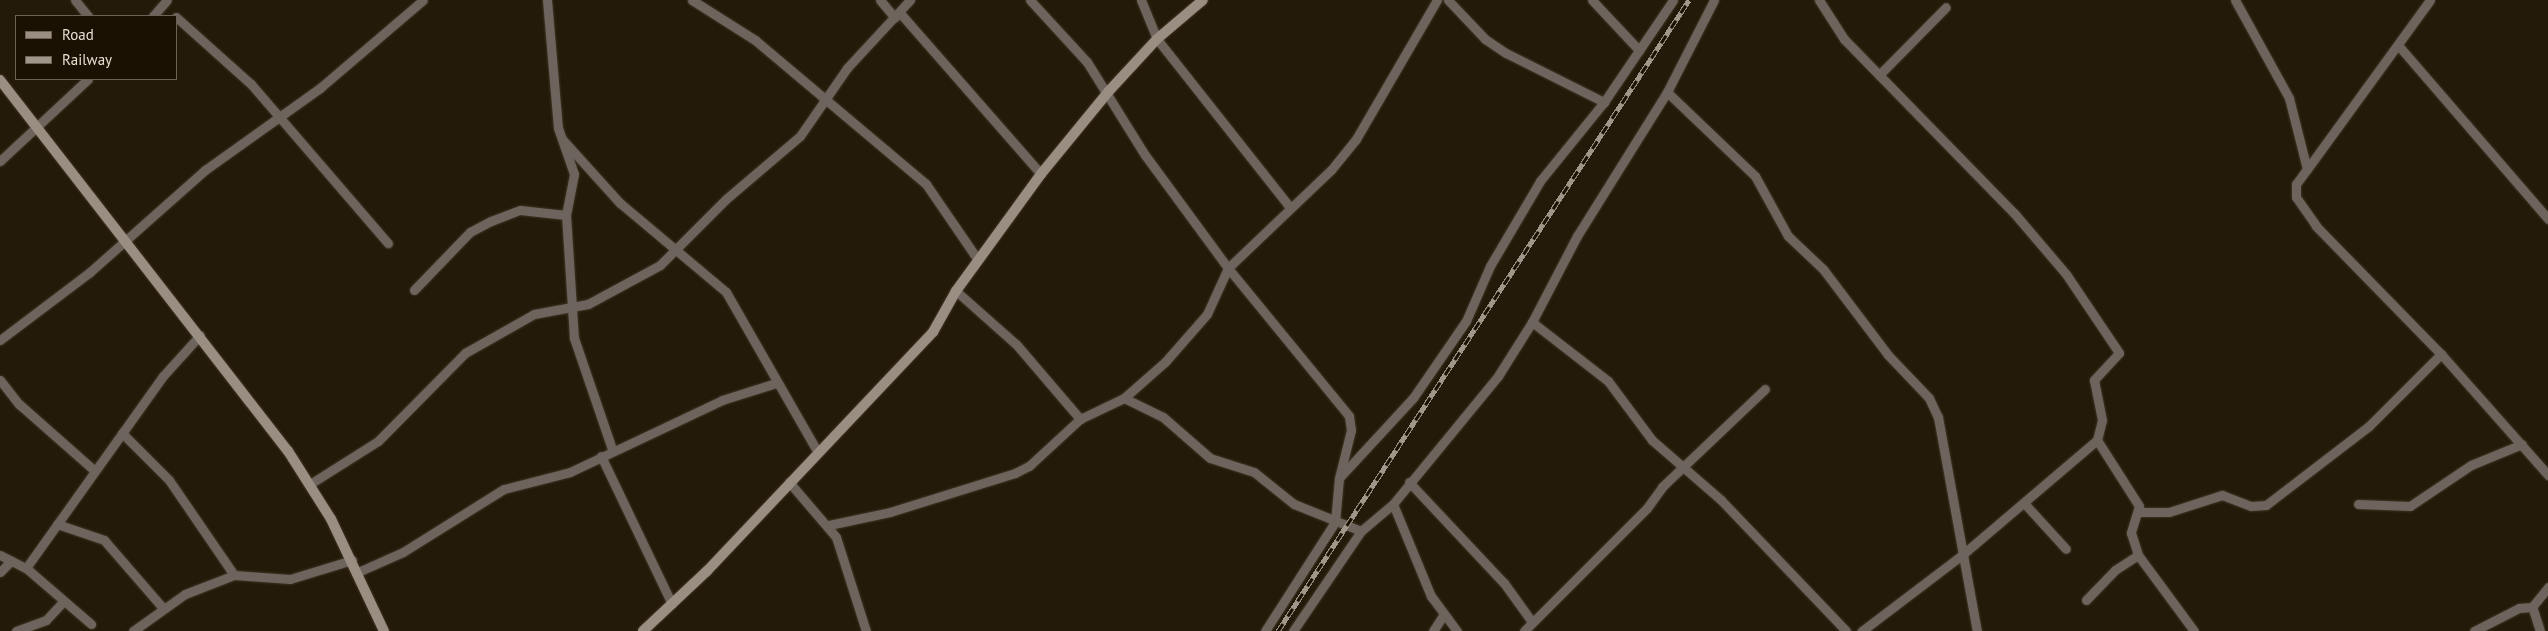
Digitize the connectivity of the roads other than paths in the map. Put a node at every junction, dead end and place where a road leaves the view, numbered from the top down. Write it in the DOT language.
graph roads {
  1 [pos="75,0"];
  2 [pos="423,0"];
  3 [pos="547,0"];
  4 [pos="692,0"];
  5 [pos="880,0"];
  6 [pos="910,0"];
  7 [pos="1030,0"];
  8 [pos="1141,0"];
  9 [pos="1203,0"];
  10 [pos="1437,0"];
  11 [pos="1448,0"];
  12 [pos="1592,0"];
  13 [pos="1673,0"];
  14 [pos="1714,0"];
  15 [pos="1819,0"];
  16 [pos="2235,0"];
  17 [pos="2430,0"];
  18 [pos="165,2"];
  19 [pos="1946,7"];
  20 [pos="87,15"];
  21 [pos="154,15"];
  22 [pos="175,15"];
  23 [pos="898,15"];
  24 [pos="178,18"];
  25 [pos="1157,39"];
  26 [pos="2398,45"];
  27 [pos="1639,50"];
  28 [pos="1879,75"];
  29 [pos="0,80"];
  30 [pos="87,80"];
  31 [pos="1108,92"];
  32 [pos="1667,92"];
  33 [pos="826,97"];
  34 [pos="1604,102"];
  35 [pos="279,116"];
  36 [pos="38,125"];
  37 [pos="561,138"];
  38 [pos="0,161"];
  39 [pos="2307,168"];
  40 [pos="1041,174"];
  41 [pos="1289,206"];
  42 [pos="566,214"];
  43 [pos="2548,219"];
  44 [pos="125,239"];
  45 [pos="388,243"];
  46 [pos="676,249"];
  47 [pos="978,260"];
  48 [pos="1228,268"];
  49 [pos="414,290"];
  50 [pos="956,291"];
  51 [pos="571,310"];
  52 [pos="1532,322"];
  53 [pos="200,335"];
  54 [pos="0,340"];
  55 [pos="2441,354"];
  56 [pos="0,380"];
  57 [pos="776,383"];
  58 [pos="1765,390"];
  59 [pos="1124,398"];
  60 [pos="1080,419"];
  61 [pos="122,433"];
  62 [pos="2097,440"];
  63 [pos="2522,444"];
  64 [pos="612,449"];
  65 [pos="817,451"];
  66 [pos="601,456"];
  67 [pos="1684,468"];
  68 [pos="95,471"];
  69 [pos="2548,475"];
  70 [pos="1339,478"];
  71 [pos="789,482"];
  72 [pos="1409,482"];
  73 [pos="310,484"];
  74 [pos="2024,503"];
  75 [pos="1392,504"];
  76 [pos="2358,504"];
  77 [pos="2139,512"];
  78 [pos="1335,522"];
  79 [pos="57,524"];
  80 [pos="829,524"];
  81 [pos="1361,531"];
  82 [pos="2066,550"];
  83 [pos="0,555"];
  84 [pos="1962,555"];
  85 [pos="2138,555"];
  86 [pos="352,560"];
  87 [pos="11,561"];
  88 [pos="26,568"];
  89 [pos="0,572"];
  90 [pos="358,572"];
  91 [pos="234,575"];
  92 [pos="2548,587"];
  93 [pos="2086,600"];
  94 [pos="63,602"];
  95 [pos="672,604"];
  96 [pos="163,608"];
  97 [pos="2532,608"];
  98 [pos="1444,614"];
  99 [pos="1532,622"];
  100 [pos="91,624"];
  101 [pos="16,631"];
  102 [pos="134,631"];
  103 [pos="384,631"];
  104 [pos="642,631"];
  105 [pos="866,631"];
  106 [pos="1265,631"];
  107 [pos="1293,631"];
  108 [pos="1433,631"];
  109 [pos="1457,631"];
  110 [pos="1524,631"];
  111 [pos="1846,631"];
  112 [pos="1862,631"];
  113 [pos="1977,631"];
  114 [pos="2194,631"];
  115 [pos="2474,631"];
  116 [pos="2540,631"];
  1 -- 20 [label="street"];
  2 -- 35 [label="street"];
  3 -- 37 [label="street"];
  4 -- 33 [label="street"];
  5 -- 23 [label="street"];
  6 -- 23 [label="street"];
  7 -- 31 [label="street"];
  8 -- 25 [label="street"];
  9 -- 25 [label="street"];
  10 -- 41 [label="street"];
  11 -- 34 [label="street"];
  12 -- 27 [label="street"];
  13 -- 27 [label="street"];
  14 -- 32 [label="street"];
  15 -- 28 [label="street"];
  16 -- 39 [label="street"];
  17 -- 26 [label="street"];
  18 -- 21 [label="street"];
  18 -- 22 [label="street"];
  19 -- 28 [label="street"];
  23 -- 33 [label="street"];
  23 -- 40 [label="street"];
  24 -- 35 [label="street"];
  25 -- 31 [label="street"];
  25 -- 41 [label="street"];
  26 -- 39 [label="street"];
  26 -- 43 [label="street"];
  27 -- 34 [label="street"];
  28 -- 62 [label="street"];
  29 -- 36 [label="street"];
  30 -- 36 [label="street"];
  31 -- 40 [label="street"];
  31 -- 48 [label="street"];
  32 -- 52 [label="street"];
  32 -- 84 [label="street"];
  33 -- 46 [label="street"];
  33 -- 47 [label="street"];
  34 -- 70 [label="street"];
  35 -- 44 [label="street"];
  35 -- 45 [label="street"];
  36 -- 38 [label="street"];
  36 -- 44 [label="street"];
  37 -- 42 [label="street"];
  37 -- 46 [label="street"];
  39 -- 55 [label="street"];
  40 -- 47 [label="street"];
  41 -- 48 [label="street"];
  42 -- 49 [label="street"];
  42 -- 51 [label="street"];
  44 -- 53 [label="street"];
  44 -- 54 [label="street"];
  46 -- 51 [label="street"];
  46 -- 57 [label="street"];
  47 -- 50 [label="street"];
  48 -- 59 [label="street"];
  48 -- 70 [label="street"];
  50 -- 60 [label="street"];
  50 -- 65 [label="street"];
  51 -- 64 [label="street"];
  51 -- 73 [label="street"];
  52 -- 67 [label="street"];
  52 -- 72 [label="street"];
  53 -- 61 [label="street"];
  53 -- 73 [label="street"];
  55 -- 63 [label="street"];
  55 -- 77 [label="street"];
  56 -- 68 [label="street"];
  57 -- 64 [label="street"];
  57 -- 65 [label="street"];
  58 -- 67 [label="street"];
  59 -- 60 [label="street"];
  59 -- 78 [label="street"];
  60 -- 80 [label="street"];
  61 -- 68 [label="street"];
  61 -- 91 [label="street"];
  62 -- 74 [label="street"];
  62 -- 77 [label="street"];
  63 -- 69 [label="street"];
  63 -- 76 [label="street"];
  64 -- 66 [label="street"];
  65 -- 71 [label="street"];
  66 -- 90 [label="street"];
  66 -- 95 [label="street"];
  67 -- 99 [label="street"];
  67 -- 111 [label="street"];
  68 -- 79 [label="street"];
  70 -- 78 [label="street"];
  71 -- 80 [label="street"];
  71 -- 95 [label="street"];
  72 -- 75 [label="street"];
  72 -- 99 [label="street"];
  73 -- 86 [label="street"];
  74 -- 82 [label="street"];
  74 -- 84 [label="street"];
  75 -- 81 [label="street"];
  75 -- 98 [label="street"];
  77 -- 85 [label="street"];
  78 -- 81 [label="street"];
  78 -- 106 [label="street"];
  79 -- 88 [label="street"];
  79 -- 96 [label="street"];
  80 -- 105 [label="street"];
  81 -- 107 [label="street"];
  83 -- 87 [label="street"];
  84 -- 112 [label="street"];
  84 -- 113 [label="street"];
  85 -- 93 [label="street"];
  85 -- 114 [label="street"];
  86 -- 90 [label="street"];
  86 -- 91 [label="street"];
  87 -- 88 [label="street"];
  87 -- 89 [label="street"];
  88 -- 94 [label="street"];
  90 -- 103 [label="street"];
  91 -- 96 [label="street"];
  92 -- 97 [label="street"];
  94 -- 100 [label="street"];
  94 -- 101 [label="street"];
  95 -- 104 [label="street"];
  96 -- 102 [label="street"];
  97 -- 115 [label="street"];
  97 -- 116 [label="street"];
  98 -- 108 [label="street"];
  98 -- 109 [label="street"];
  99 -- 110 [label="street"];
}
